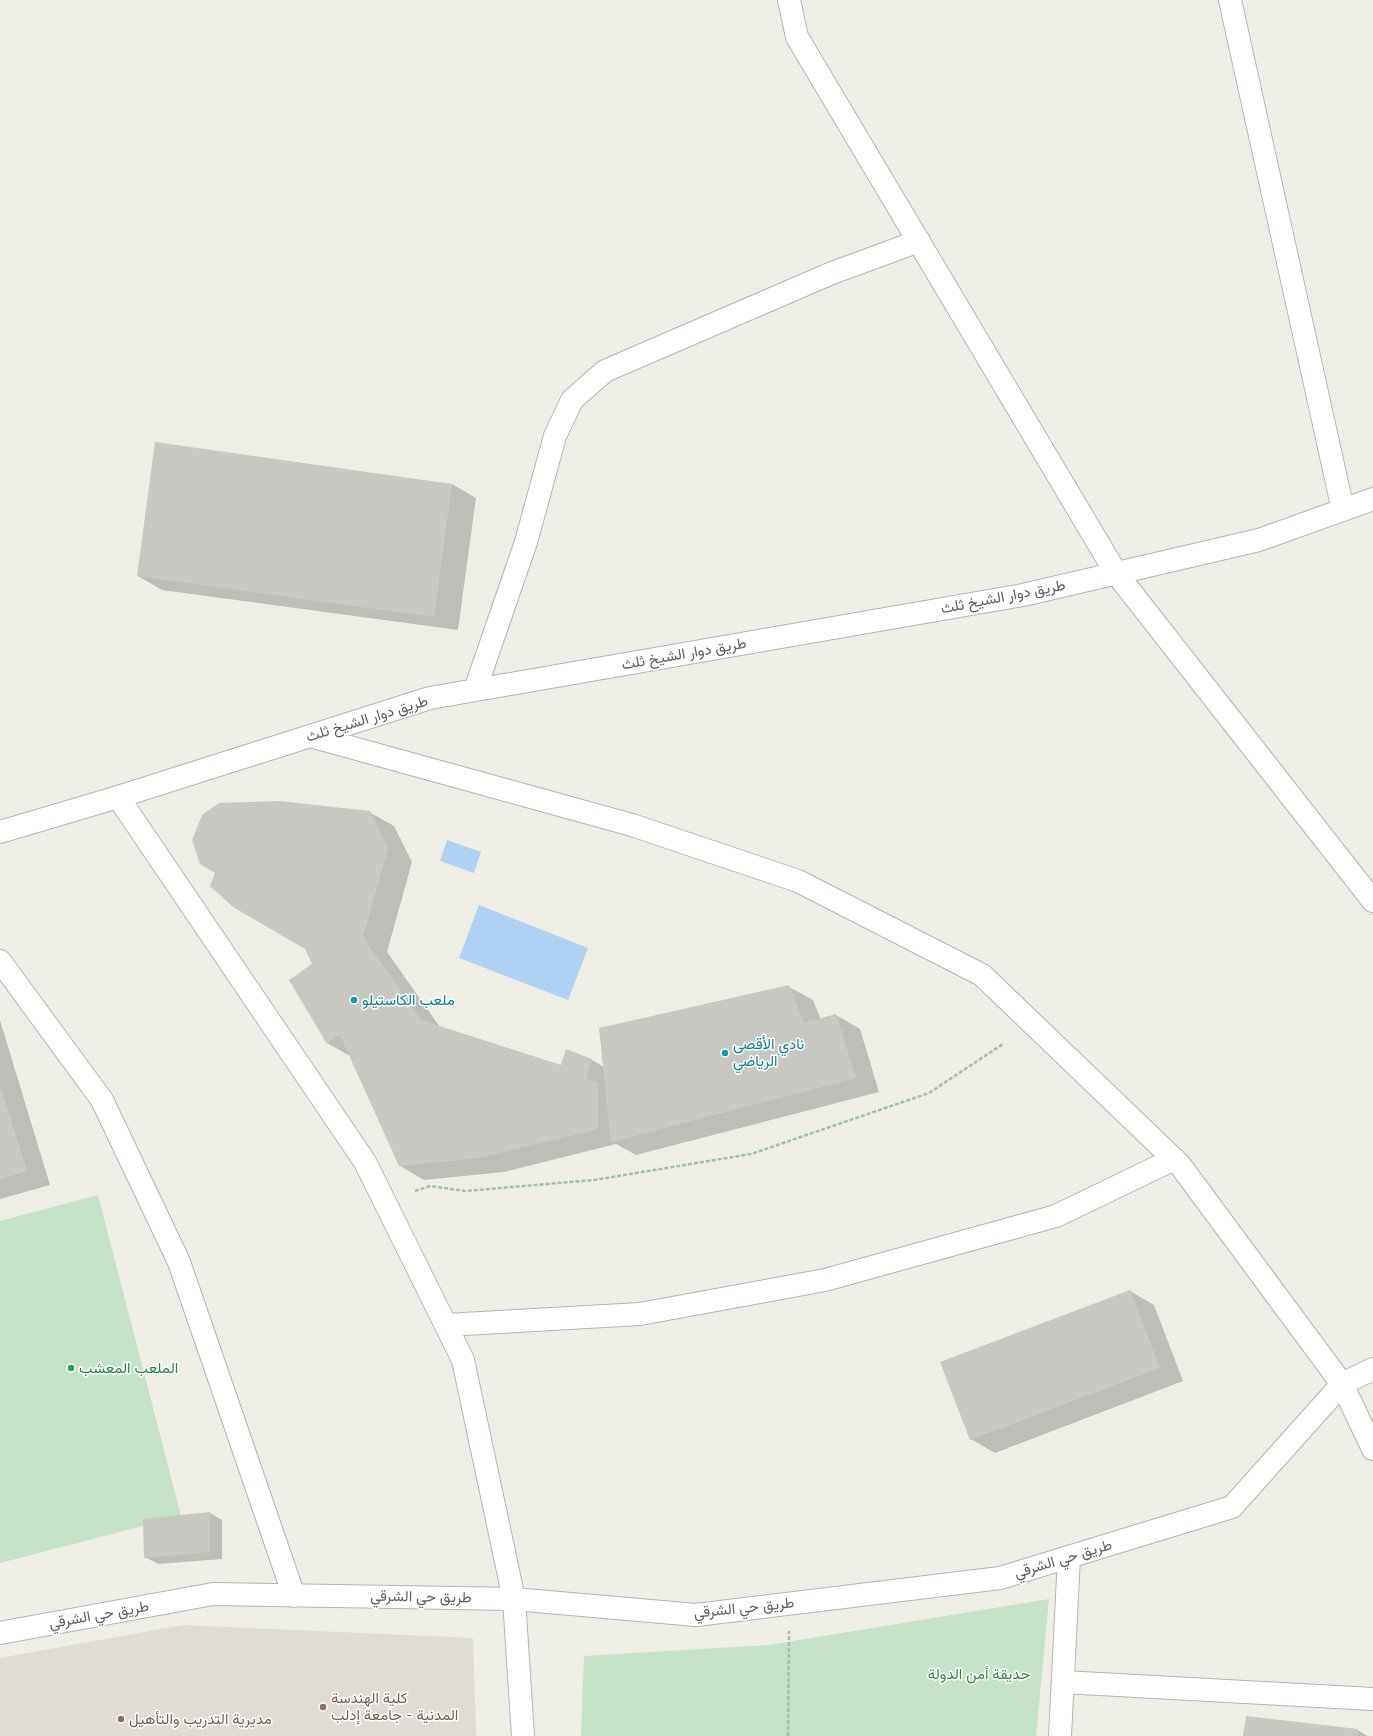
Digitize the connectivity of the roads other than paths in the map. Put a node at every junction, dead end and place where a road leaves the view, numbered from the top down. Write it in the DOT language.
graph roads {
  1 [pos="789,0"];
  2 [pos="1230,0"];
  3 [pos="919,241"];
  4 [pos="1373,499"];
  5 [pos="1343,510"];
  6 [pos="1116,573"];
  7 [pos="475,690"];
  8 [pos="310,736"];
  9 [pos="118,797"];
  10 [pos="0,832"];
  11 [pos="1373,901"];
  12 [pos="0,961"];
  13 [pos="1174,1159"];
  14 [pos="446,1326"];
  15 [pos="1373,1369"];
  16 [pos="1342,1384"];
  17 [pos="1373,1449"];
  18 [pos="1069,1557"];
  19 [pos="294,1596"];
  20 [pos="514,1599"];
  21 [pos="0,1633"];
  22 [pos="1063,1682"];
  23 [pos="1373,1699"];
  24 [pos="523,1736"];
  25 [pos="1060,1736"];
  1 -- 3 [label="street"];
  2 -- 5 [label="street"];
  3 -- 6 [label="street"];
  3 -- 7 [label="street"];
  4 -- 5 [label="street, طريق دوار الشيخ ثلث"];
  5 -- 6 [label="street, طريق دوار الشيخ ثلث"];
  6 -- 7 [label="street, طريق دوار الشيخ ثلث"];
  6 -- 11 [label="street"];
  7 -- 8 [label="street, طريق دوار الشيخ ثلث"];
  8 -- 9 [label="street, طريق دوار الشيخ ثلث"];
  8 -- 13 [label="street"];
  9 -- 10 [label="street, طريق دوار الشيخ ثلث"];
  9 -- 14 [label="street"];
  12 -- 19 [label="street"];
  13 -- 14 [label="street"];
  13 -- 16 [label="street"];
  14 -- 20 [label="street"];
  15 -- 16 [label="street, طريق حي الشرقي"];
  16 -- 17 [label="street"];
  16 -- 18 [label="street, طريق حي الشرقي"];
  18 -- 20 [label="street, طريق حي الشرقي"];
  18 -- 22 [label="street"];
  19 -- 20 [label="street, طريق حي الشرقي"];
  19 -- 21 [label="street, طريق حي الشرقي"];
  20 -- 24 [label="street"];
  22 -- 23 [label="street"];
  22 -- 25 [label="street"];
}
